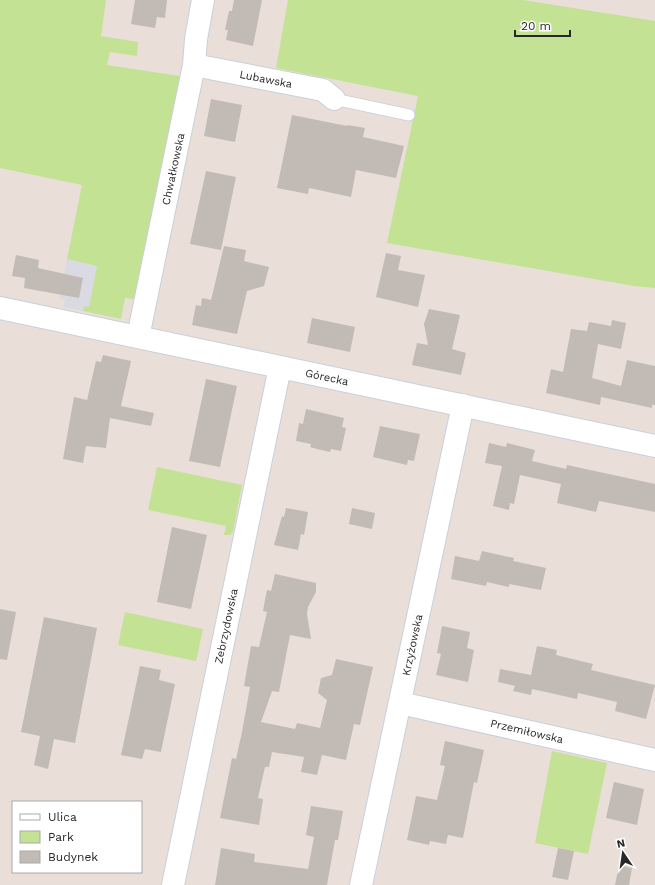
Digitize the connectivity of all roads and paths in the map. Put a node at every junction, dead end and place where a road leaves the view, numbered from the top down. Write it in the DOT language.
graph roads {
  1 [pos="203,0"];
  2 [pos="194,65"];
  3 [pos="334,99"];
  4 [pos="409,115"];
  5 [pos="0,308"];
  6 [pos="138,338"];
  7 [pos="280,367"];
  8 [pos="463,405"];
  9 [pos="655,446"];
  10 [pos="400,703"];
  11 [pos="655,760"];
  12 [pos="173,885"];
  13 [pos="361,885"];
  1 -- 2 [label="street, Chwałkowska"];
  2 -- 3 [label="street, Lubawska"];
  2 -- 6 [label="street, Chwałkowska"];
  3 -- 4 [label="lane"];
  5 -- 6 [label="street, Górecka"];
  6 -- 7 [label="street, Górecka"];
  7 -- 8 [label="street, Górecka"];
  7 -- 12 [label="street, Zebrzydowska"];
  8 -- 9 [label="street, Górecka"];
  8 -- 10 [label="street, Krzyżowska"];
  10 -- 11 [label="street, Przemiłowska"];
  10 -- 13 [label="street, Krzyżowska"];
}
